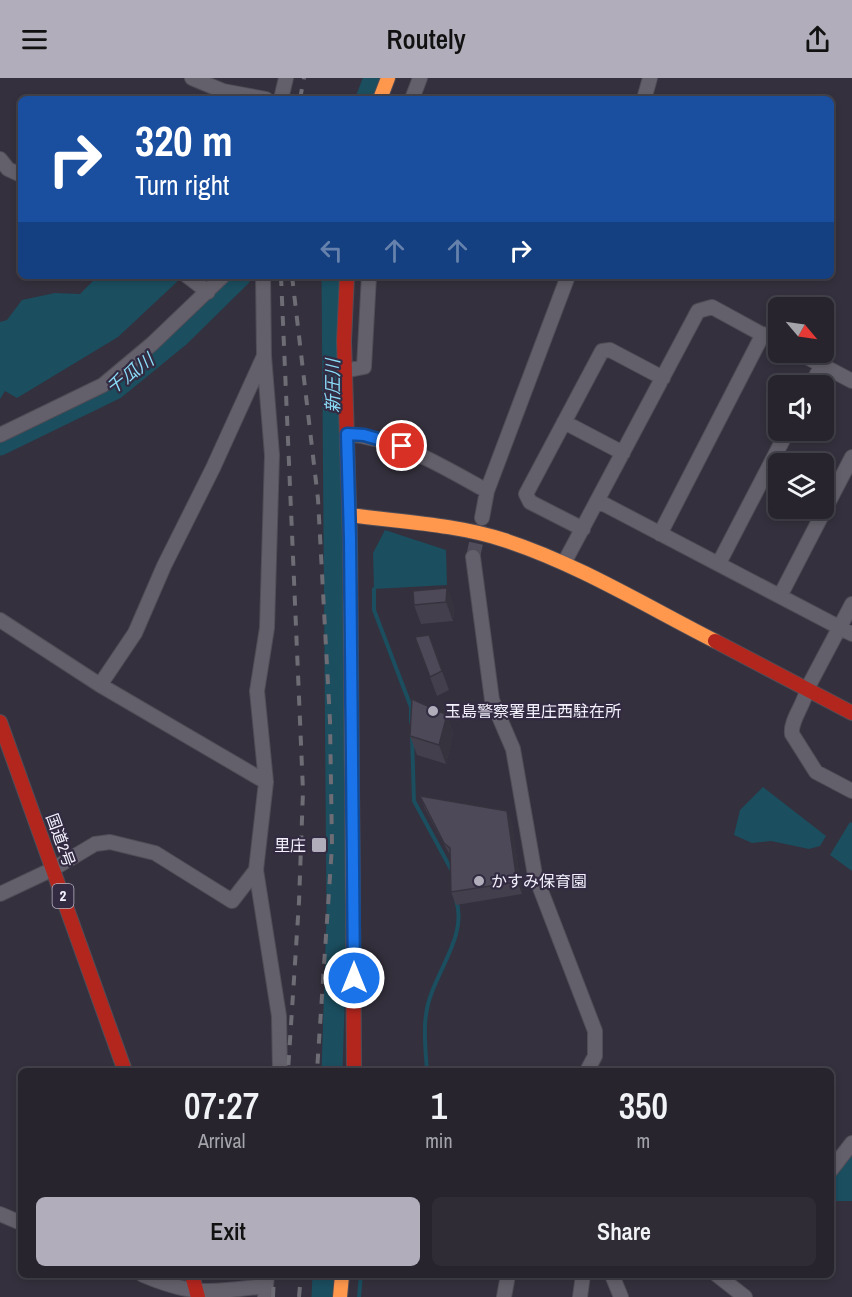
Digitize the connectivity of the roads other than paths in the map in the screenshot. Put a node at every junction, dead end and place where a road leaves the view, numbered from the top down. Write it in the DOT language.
graph roads {
  1 [pos="192,78"];
  2 [pos="286,78"];
  3 [pos="388,78"];
  4 [pos="420,78"];
  5 [pos="650,78"];
  6 [pos="250,96"];
  7 [pos="282,96"];
  8 [pos="381,96"];
  9 [pos="413,96"];
  10 [pos="645,96"];
  11 [pos="0,159"];
  12 [pos="18,174"];
  13 [pos="191,279"];
  14 [pos="220,279"];
  15 [pos="264,279"];
  16 [pos="347,279"];
  17 [pos="369,279"];
  18 [pos="567,279"];
  19 [pos="208,292"];
  20 [pos="763,334"];
  21 [pos="768,337"];
  22 [pos="264,356"];
  23 [pos="816,363"];
  24 [pos="821,366"];
  25 [pos="344,371"];
  26 [pos="816,375"];
  27 [pos="663,378"];
  28 [pos="852,381"];
  29 [pos="564,422"];
  30 [pos="347,434"];
  31 [pos="0,435"];
  32 [pos="782,441"];
  33 [pos="623,453"];
  34 [pos="852,457"];
  35 [pos="487,491"];
  36 [pos="598,501"];
  37 [pos="350,515"];
  38 [pos="482,518"];
  39 [pos="583,529"];
  40 [pos="660,534"];
  41 [pos="473,557"];
  42 [pos="564,563"];
  43 [pos="719,563"];
  44 [pos="780,596"];
  45 [pos="852,604"];
  46 [pos="0,621"];
  47 [pos="846,631"];
  48 [pos="100,684"];
  49 [pos="807,689"];
  50 [pos="852,713"];
  51 [pos="0,722"];
  52 [pos="266,782"];
  53 [pos="852,791"];
  54 [pos="54,868"];
  55 [pos="256,870"];
  56 [pos="0,894"];
  57 [pos="124,1068"];
  58 [pos="280,1068"];
  59 [pos="354,1068"];
  60 [pos="589,1068"];
  61 [pos="852,1143"];
  62 [pos="834,1166"];
  63 [pos="0,1214"];
  64 [pos="18,1222"];
  65 [pos="149,1278"];
  66 [pos="193,1278"];
  67 [pos="342,1278"];
  68 [pos="507,1278"];
  69 [pos="583,1278"];
  70 [pos="613,1278"];
  71 [pos="721,1278"];
  72 [pos="266,1286"];
  73 [pos="198,1295"];
  74 [pos="340,1297"];
  75 [pos="504,1297"];
  76 [pos="580,1297"];
  77 [pos="621,1297"];
  78 [pos="745,1297"];
  1 -- 6 [label="street"];
  2 -- 7 [label="street"];
  3 -- 8 [label="main road"];
  4 -- 9 [label="street"];
  5 -- 10 [label="street"];
  11 -- 12 [label="street"];
  13 -- 19 [label="street"];
  14 -- 19 [label="street"];
  15 -- 22 [label="street"];
  16 -- 25 [label="main road"];
  17 -- 25 [label="street"];
  18 -- 35 [label="street"];
  19 -- 31 [label="street"];
  20 -- 21 [label="street"];
  20 -- 27 [label="street"];
  20 -- 40 [label="street"];
  22 -- 48 [label="street"];
  22 -- 52 [label="street"];
  23 -- 24 [label="street"];
  24 -- 26 [label="street"];
  24 -- 28 [label="street"];
  25 -- 30 [label="main road"];
  27 -- 29 [label="street"];
  27 -- 33 [label="street"];
  29 -- 33 [label="street"];
  29 -- 39 [label="street"];
  30 -- 35 [label="street"];
  30 -- 37 [label="main road"];
  32 -- 43 [label="street"];
  33 -- 36 [label="street"];
  34 -- 44 [label="street"];
  35 -- 38 [label="street"];
  36 -- 39 [label="street"];
  36 -- 40 [label="street"];
  37 -- 42 [label="main road"];
  37 -- 59 [label="main road"];
  39 -- 42 [label="street"];
  40 -- 43 [label="street"];
  41 -- 60 [label="street"];
  42 -- 49 [label="main road"];
  43 -- 44 [label="street"];
  44 -- 47 [label="street"];
  45 -- 47 [label="street"];
  46 -- 48 [label="street"];
  47 -- 49 [label="street"];
  48 -- 52 [label="street"];
  49 -- 50 [label="main road"];
  49 -- 53 [label="street"];
  51 -- 54 [label="main road, 国道2号 / 2"];
  52 -- 55 [label="street"];
  54 -- 55 [label="street"];
  54 -- 56 [label="street"];
  54 -- 57 [label="main road, 国道2号 / 2"];
  55 -- 58 [label="street"];
  61 -- 62 [label="street"];
  63 -- 64 [label="street"];
  65 -- 73 [label="street"];
  66 -- 73 [label="main road"];
  67 -- 74 [label="main road"];
  68 -- 75 [label="street"];
  69 -- 76 [label="street"];
  70 -- 77 [label="street"];
  71 -- 78 [label="street"];
  72 -- 73 [label="street"];
}
